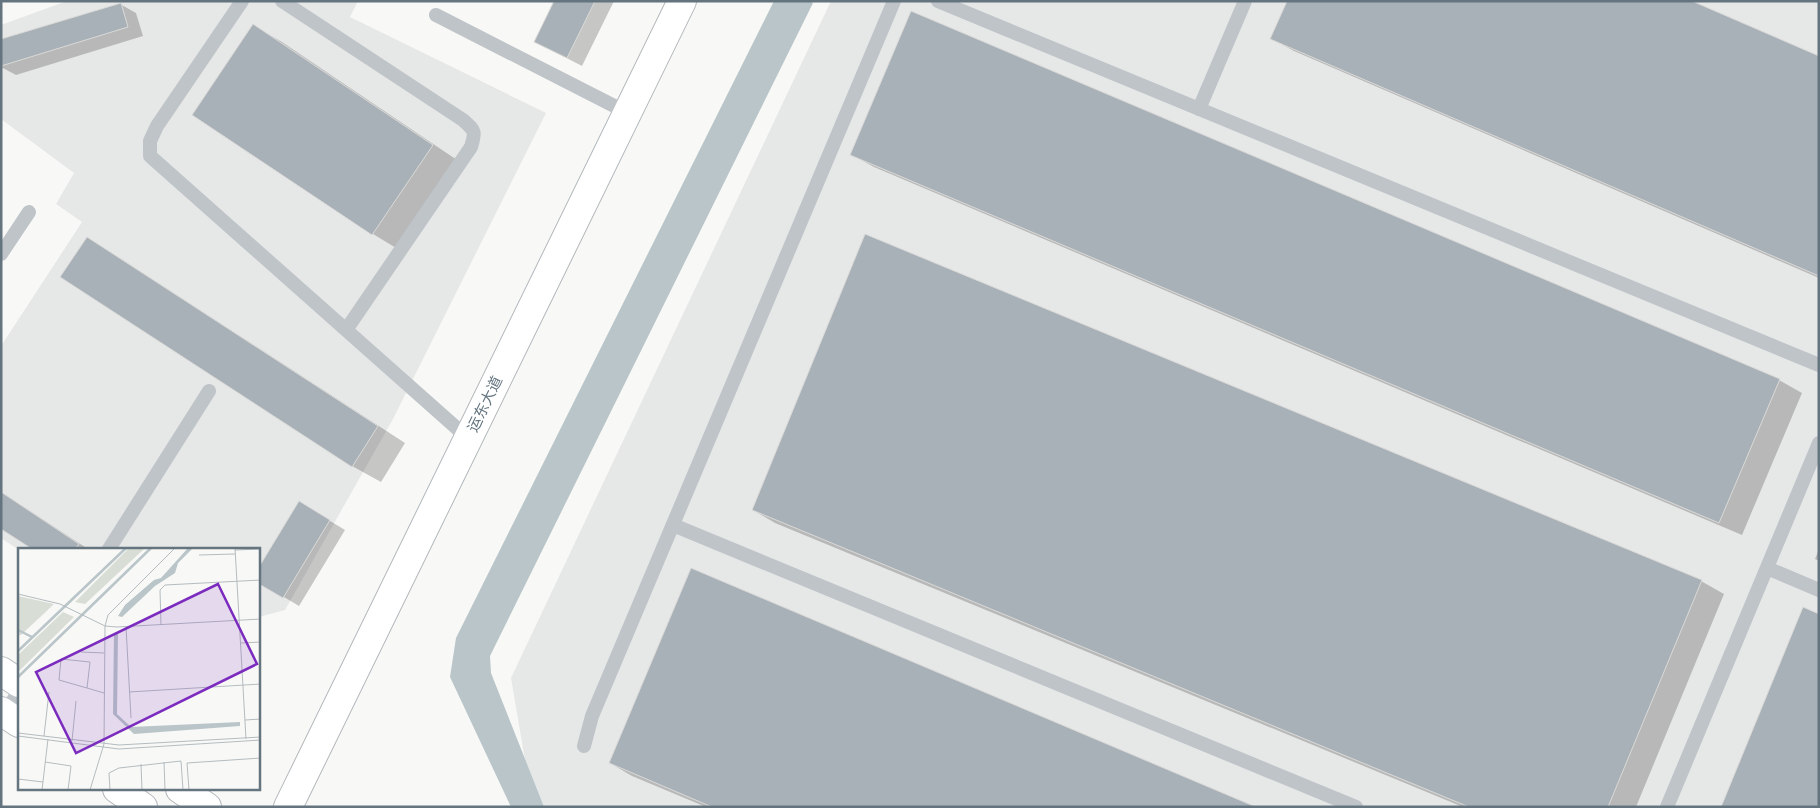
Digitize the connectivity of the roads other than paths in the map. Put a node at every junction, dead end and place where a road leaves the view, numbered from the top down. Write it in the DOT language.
graph roads {
  1 [pos="242,1"];
  2 [pos="282,1"];
  3 [pos="682,1"];
  4 [pos="894,1"];
  5 [pos="938,1"];
  6 [pos="1245,1"];
  7 [pos="436,15"];
  8 [pos="1199,109"];
  9 [pos="628,113"];
  10 [pos="29,212"];
  11 [pos="1,254"];
  12 [pos="346,330"];
  13 [pos="1819,365"];
  14 [pos="209,391"];
  15 [pos="469,439"];
  16 [pos="1819,443"];
  17 [pos="673,525"];
  18 [pos="110,548"];
  19 [pos="1767,568"];
  20 [pos="1819,590"];
  21 [pos="1,671"];
  22 [pos="18,682"];
  23 [pos="584,746"];
  24 [pos="118,790"];
  25 [pos="182,790"];
  26 [pos="143,807"];
  27 [pos="207,807"];
  28 [pos="288,807"];
  29 [pos="1356,807"];
  30 [pos="1667,807"];
  1 -- 12 [label="lane"];
  2 -- 12 [label="lane"];
  3 -- 9 [label="street, 运东大道"];
  4 -- 17 [label="lane"];
  5 -- 8 [label="lane"];
  6 -- 8 [label="lane"];
  7 -- 9 [label="lane"];
  8 -- 13 [label="lane"];
  9 -- 15 [label="street, 运东大道"];
  10 -- 11 [label="lane"];
  12 -- 15 [label="lane"];
  14 -- 18 [label="lane"];
  15 -- 28 [label="street, 运东大道"];
  16 -- 19 [label="lane"];
  17 -- 23 [label="lane"];
  17 -- 29 [label="lane"];
  19 -- 20 [label="lane"];
  19 -- 30 [label="lane"];
  21 -- 22 [label="street"];
  24 -- 26 [label="street"];
  25 -- 27 [label="street"];
}
